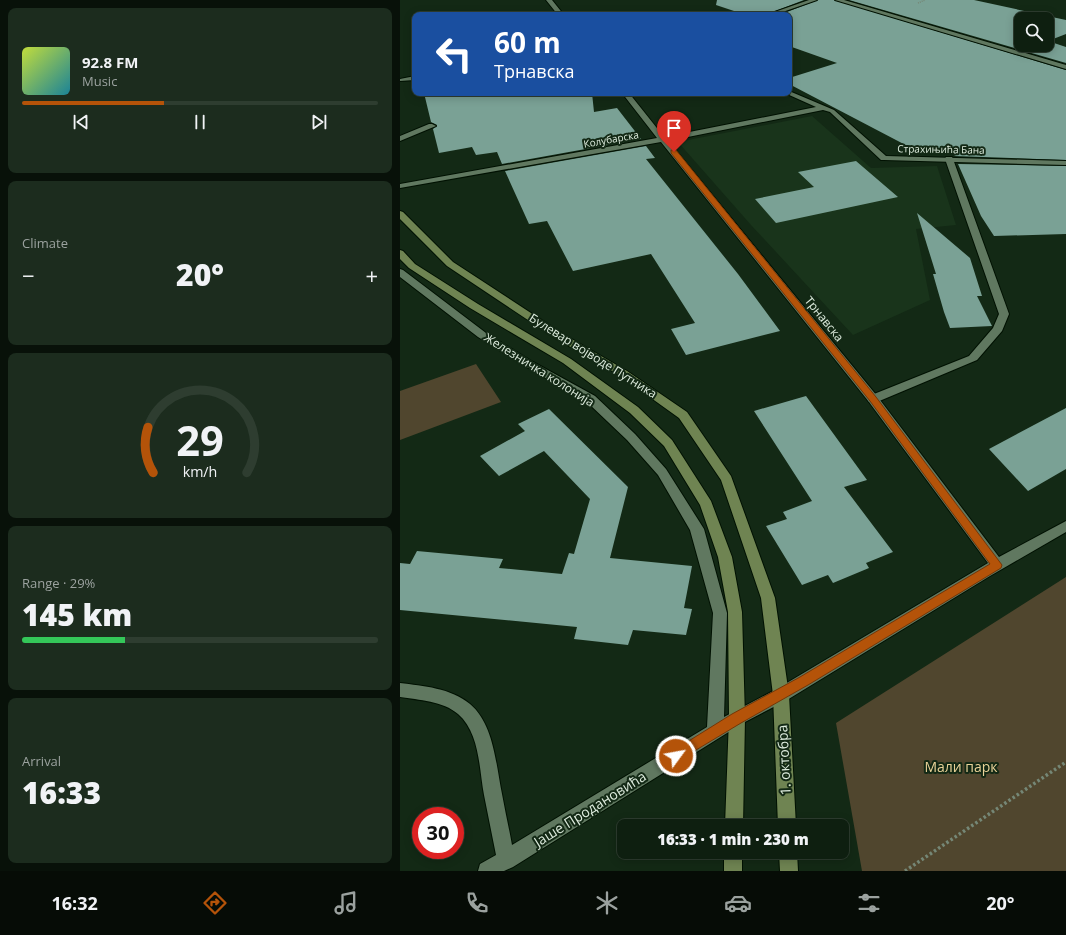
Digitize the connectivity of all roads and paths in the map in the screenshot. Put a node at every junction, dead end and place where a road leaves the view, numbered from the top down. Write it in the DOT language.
graph roads {
  1 [pos="548,0"];
  2 [pos="814,0"];
  3 [pos="838,0"];
  4 [pos="558,12"];
  5 [pos="779,12"];
  6 [pos="1066,68"];
  7 [pos="412,78"];
  8 [pos="402,80"];
  9 [pos="792,94"];
  10 [pos="627,96"];
  11 [pos="825,107"];
  12 [pos="432,126"];
  13 [pos="400,140"];
  14 [pos="664,140"];
  15 [pos="949,159"];
  16 [pos="1066,163"];
  17 [pos="400,186"];
  18 [pos="400,214"];
  19 [pos="400,253"];
  20 [pos="400,272"];
  21 [pos="873,399"];
  22 [pos="1066,526"];
  23 [pos="997,565"];
  24 [pos="400,690"];
  25 [pos="781,695"];
  26 [pos="736,718"];
  27 [pos="715,732"];
  28 [pos="1066,762"];
  29 [pos="734,819"];
  30 [pos="787,819"];
  31 [pos="733,859"];
  32 [pos="788,859"];
  33 [pos="507,866"];
  34 [pos="487,871"];
  35 [pos="733,871"];
  36 [pos="789,871"];
  37 [pos="905,871"];
  1 -- 4 [label="street"];
  2 -- 5 [label="street"];
  3 -- 6 [label="street"];
  7 -- 8 [label="street"];
  9 -- 11 [label="street, Страхињића Бана"];
  10 -- 14 [label="street, Трнавска"];
  11 -- 14 [label="street, Колубарска"];
  11 -- 15 [label="street, Страхињића Бана"];
  12 -- 13 [label="street"];
  14 -- 17 [label="street, Колубарска"];
  14 -- 21 [label="street, Трнавска"];
  15 -- 16 [label="street, Страхињића Бана"];
  15 -- 21 [label="street"];
  18 -- 25 [label="main road, Булевар војводе Путника"];
  19 -- 26 [label="main road, Булевар војводе Путника"];
  20 -- 27 [label="street, Железничка колонија"];
  21 -- 23 [label="street, Трнавска"];
  22 -- 23 [label="street, Јаше Продановића"];
  23 -- 25 [label="street, Јаше Продановића"];
  24 -- 33 [label="street"];
  25 -- 26 [label="street, Јаше Продановића"];
  25 -- 30 [label="main road, 1. октобра"];
  26 -- 27 [label="street, Јаше Продановића"];
  26 -- 29 [label="main road"];
  27 -- 33 [label="street, Јаше Продановића"];
  28 -- 37 [label="path"];
  31 -- 35 [label="main road"];
  32 -- 36 [label="main road"];
  33 -- 34 [label="street, Јаше Продановића"];
}
